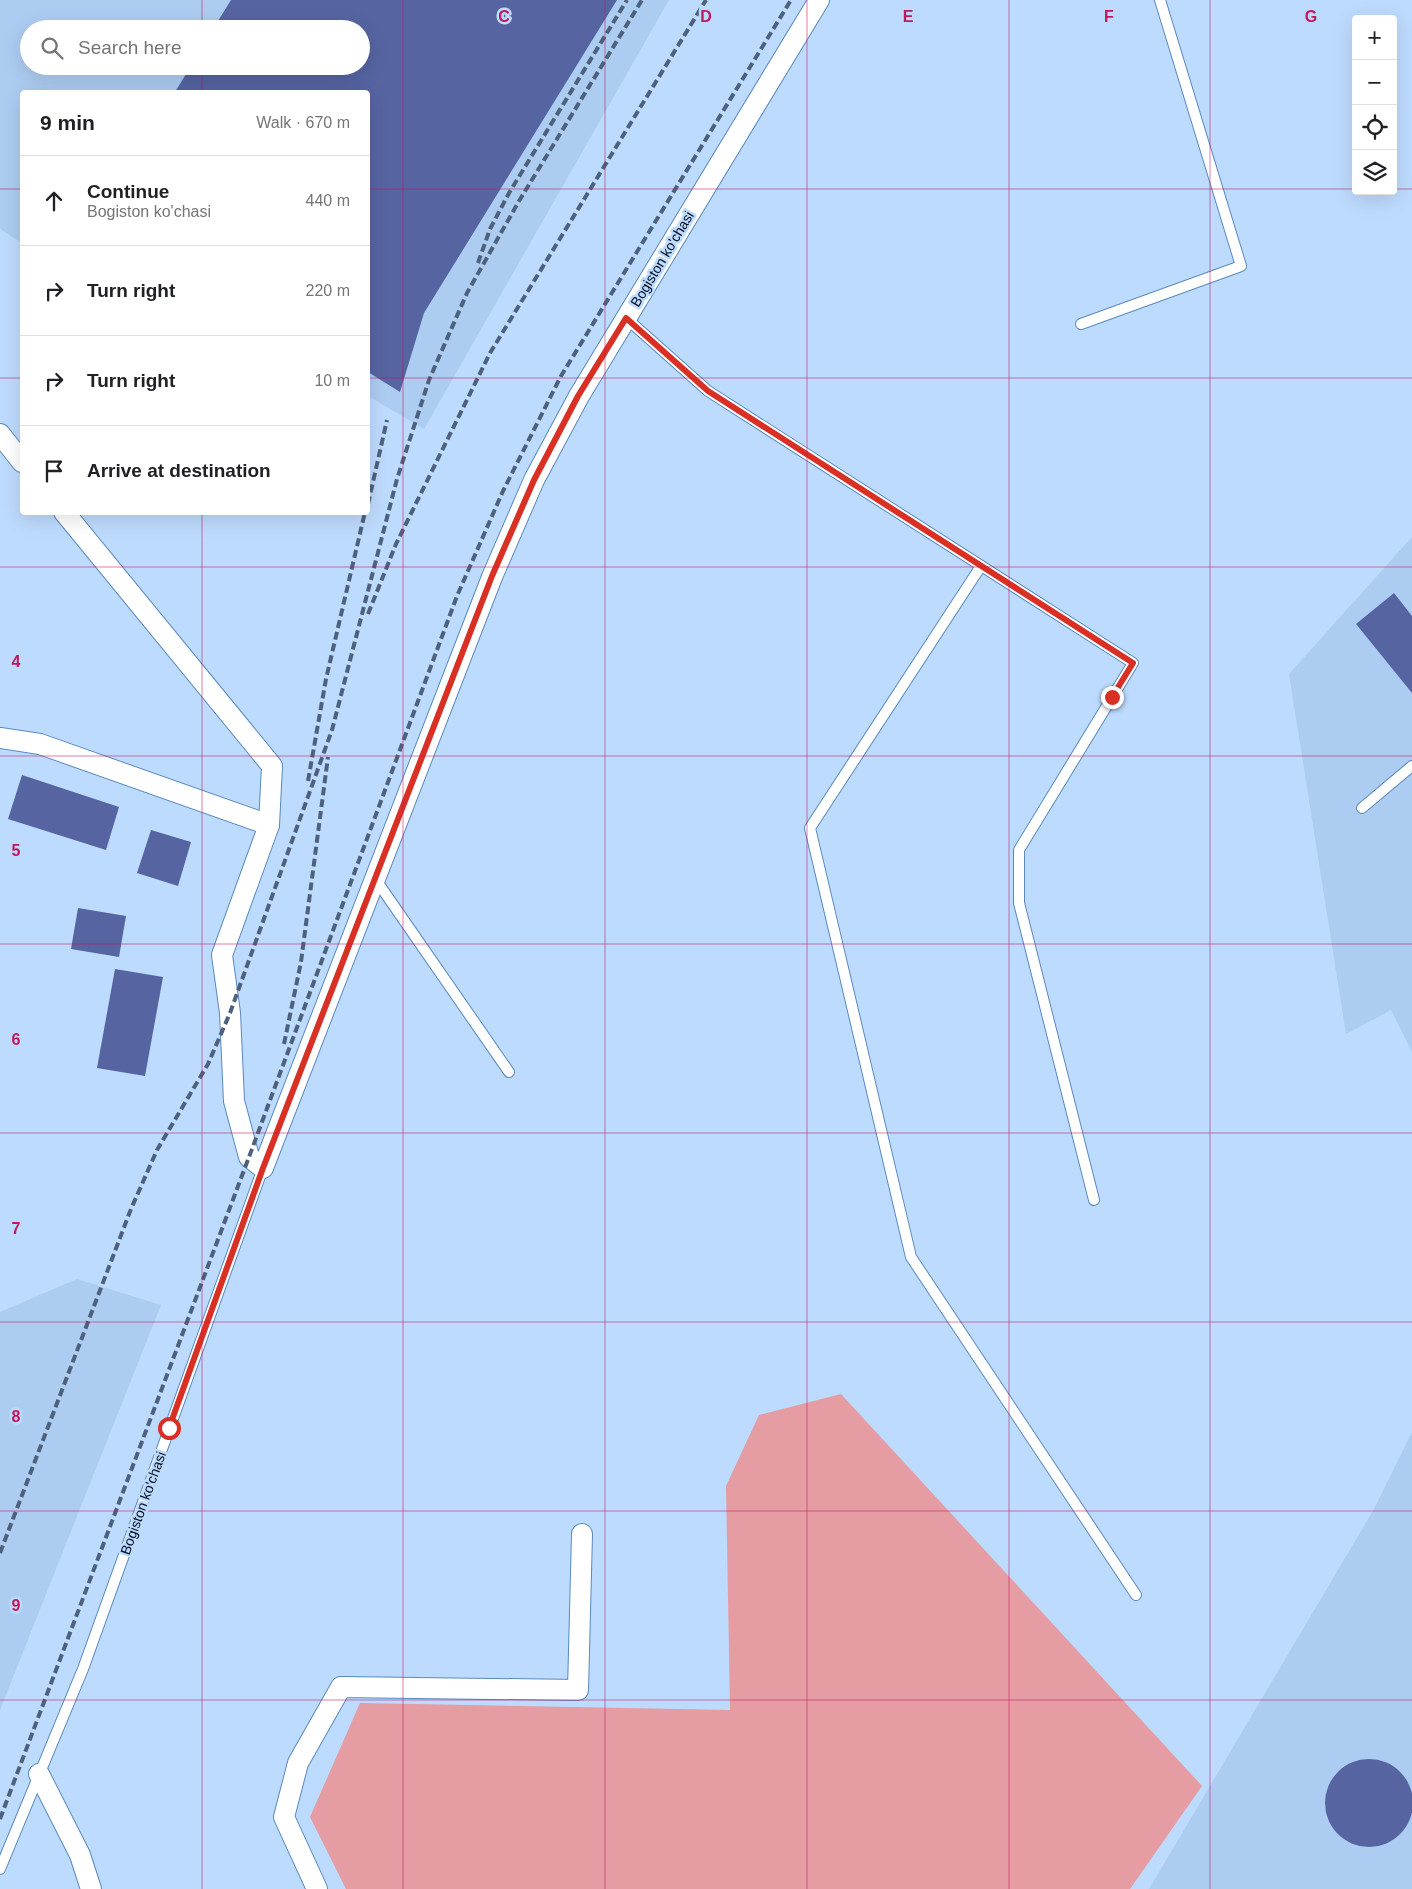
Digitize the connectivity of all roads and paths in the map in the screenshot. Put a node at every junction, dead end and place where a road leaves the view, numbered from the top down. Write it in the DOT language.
graph roads {
  1 [pos="819,0"];
  2 [pos="1160,0"];
  3 [pos="626,318"];
  4 [pos="1081,324"];
  5 [pos="0,434"];
  6 [pos="20,459"];
  7 [pos="66,515"];
  8 [pos="980,566"];
  9 [pos="0,738"];
  10 [pos="1412,766"];
  11 [pos="1362,808"];
  12 [pos="269,825"];
  13 [pos="376,880"];
  14 [pos="509,1072"];
  15 [pos="263,1168"];
  16 [pos="1094,1200"];
  17 [pos="582,1534"];
  18 [pos="1136,1595"];
  19 [pos="40,1774"];
  20 [pos="0,1869"];
  21 [pos="91,1889"];
  22 [pos="317,1889"];
  1 -- 3 [label="street, Bogiston ko'chasi"];
  2 -- 4 [label="lane"];
  3 -- 8 [label="lane"];
  3 -- 13 [label="street, Bogiston ko'chasi"];
  5 -- 6 [label="street"];
  7 -- 12 [label="street"];
  8 -- 16 [label="lane"];
  8 -- 18 [label="lane"];
  9 -- 12 [label="street"];
  10 -- 11 [label="lane"];
  12 -- 15 [label="street"];
  13 -- 14 [label="lane"];
  13 -- 15 [label="street, Bogiston ko'chasi"];
  15 -- 19 [label="lane, Bogiston ko'chasi"];
  17 -- 22 [label="street"];
  19 -- 20 [label="lane, Bogiston ko'chasi"];
  19 -- 21 [label="street"];
}
